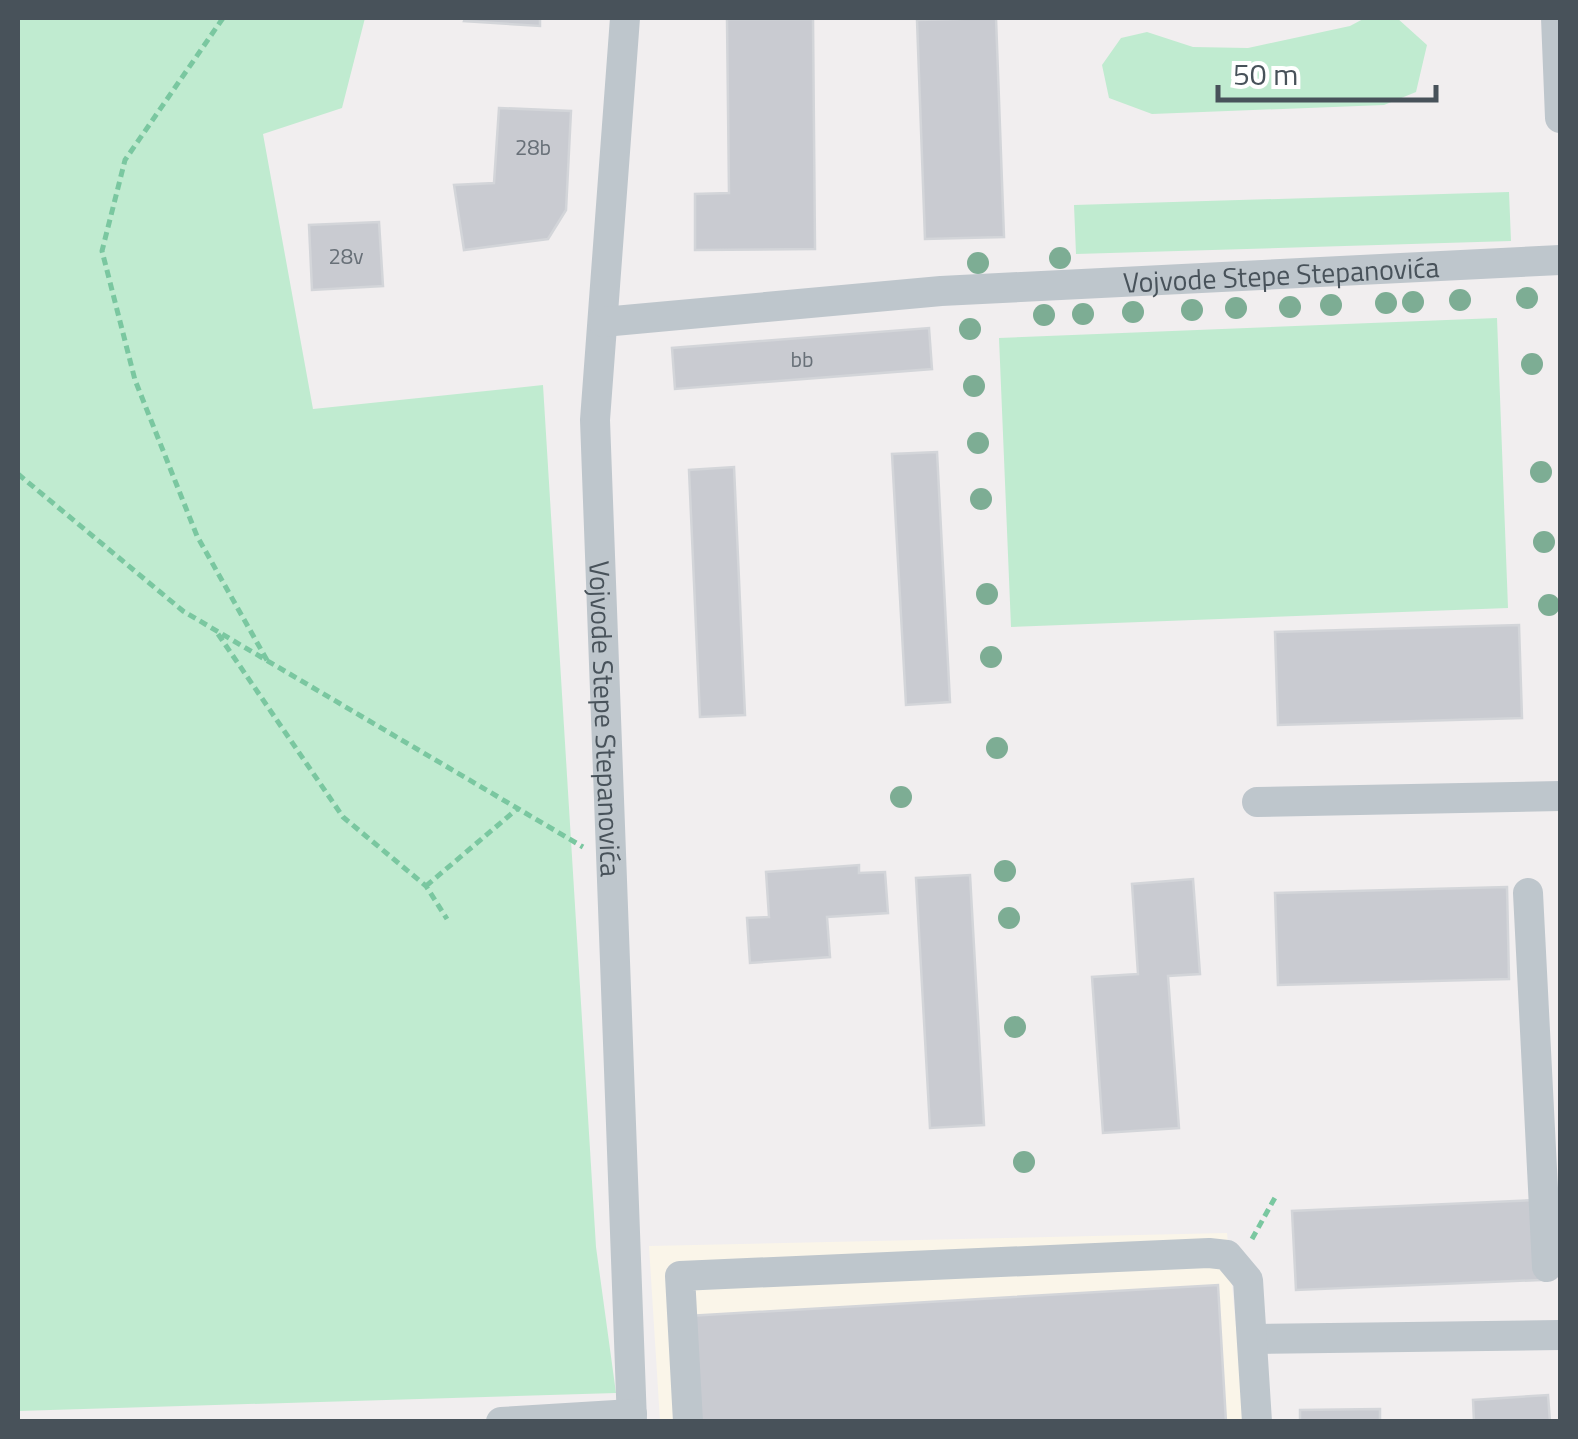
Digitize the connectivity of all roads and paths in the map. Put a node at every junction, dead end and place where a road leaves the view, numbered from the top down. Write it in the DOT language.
graph roads {
  1 [pos="223,18"];
  2 [pos="625,18"];
  3 [pos="1556,18"];
  4 [pos="1560,118"];
  5 [pos="1560,260"];
  6 [pos="602,322"];
  7 [pos="18,474"];
  8 [pos="216,632"];
  9 [pos="268,662"];
  10 [pos="1560,796"];
  11 [pos="1257,802"];
  12 [pos="517,809"];
  13 [pos="612,864"];
  14 [pos="426,886"];
  15 [pos="1528,893"];
  16 [pos="447,919"];
  17 [pos="1278,1194"];
  18 [pos="1238,1264"];
  19 [pos="1547,1266"];
  20 [pos="1560,1335"];
  21 [pos="1254,1339"];
  22 [pos="632,1418"];
  23 [pos="501,1422"];
  24 [pos="688,1422"];
  25 [pos="1257,1422"];
  1 -- 9 [label="path"];
  2 -- 6 [label="street, Vojvode Stepe Stepanovića"];
  3 -- 4 [label="street"];
  5 -- 6 [label="street, Vojvode Stepe Stepanovića"];
  6 -- 13 [label="street, Vojvode Stepe Stepanovića"];
  7 -- 8 [label="path"];
  8 -- 9 [label="path"];
  8 -- 14 [label="path"];
  9 -- 12 [label="path"];
  10 -- 11 [label="street"];
  12 -- 13 [label="path"];
  12 -- 14 [label="path"];
  13 -- 22 [label="street, Vojvode Stepe Stepanovića"];
  14 -- 16 [label="path"];
  15 -- 19 [label="street"];
  17 -- 18 [label="path"];
  18 -- 21 [label="street"];
  18 -- 24 [label="street"];
  20 -- 21 [label="street"];
  21 -- 25 [label="street"];
  22 -- 23 [label="street"];
}
